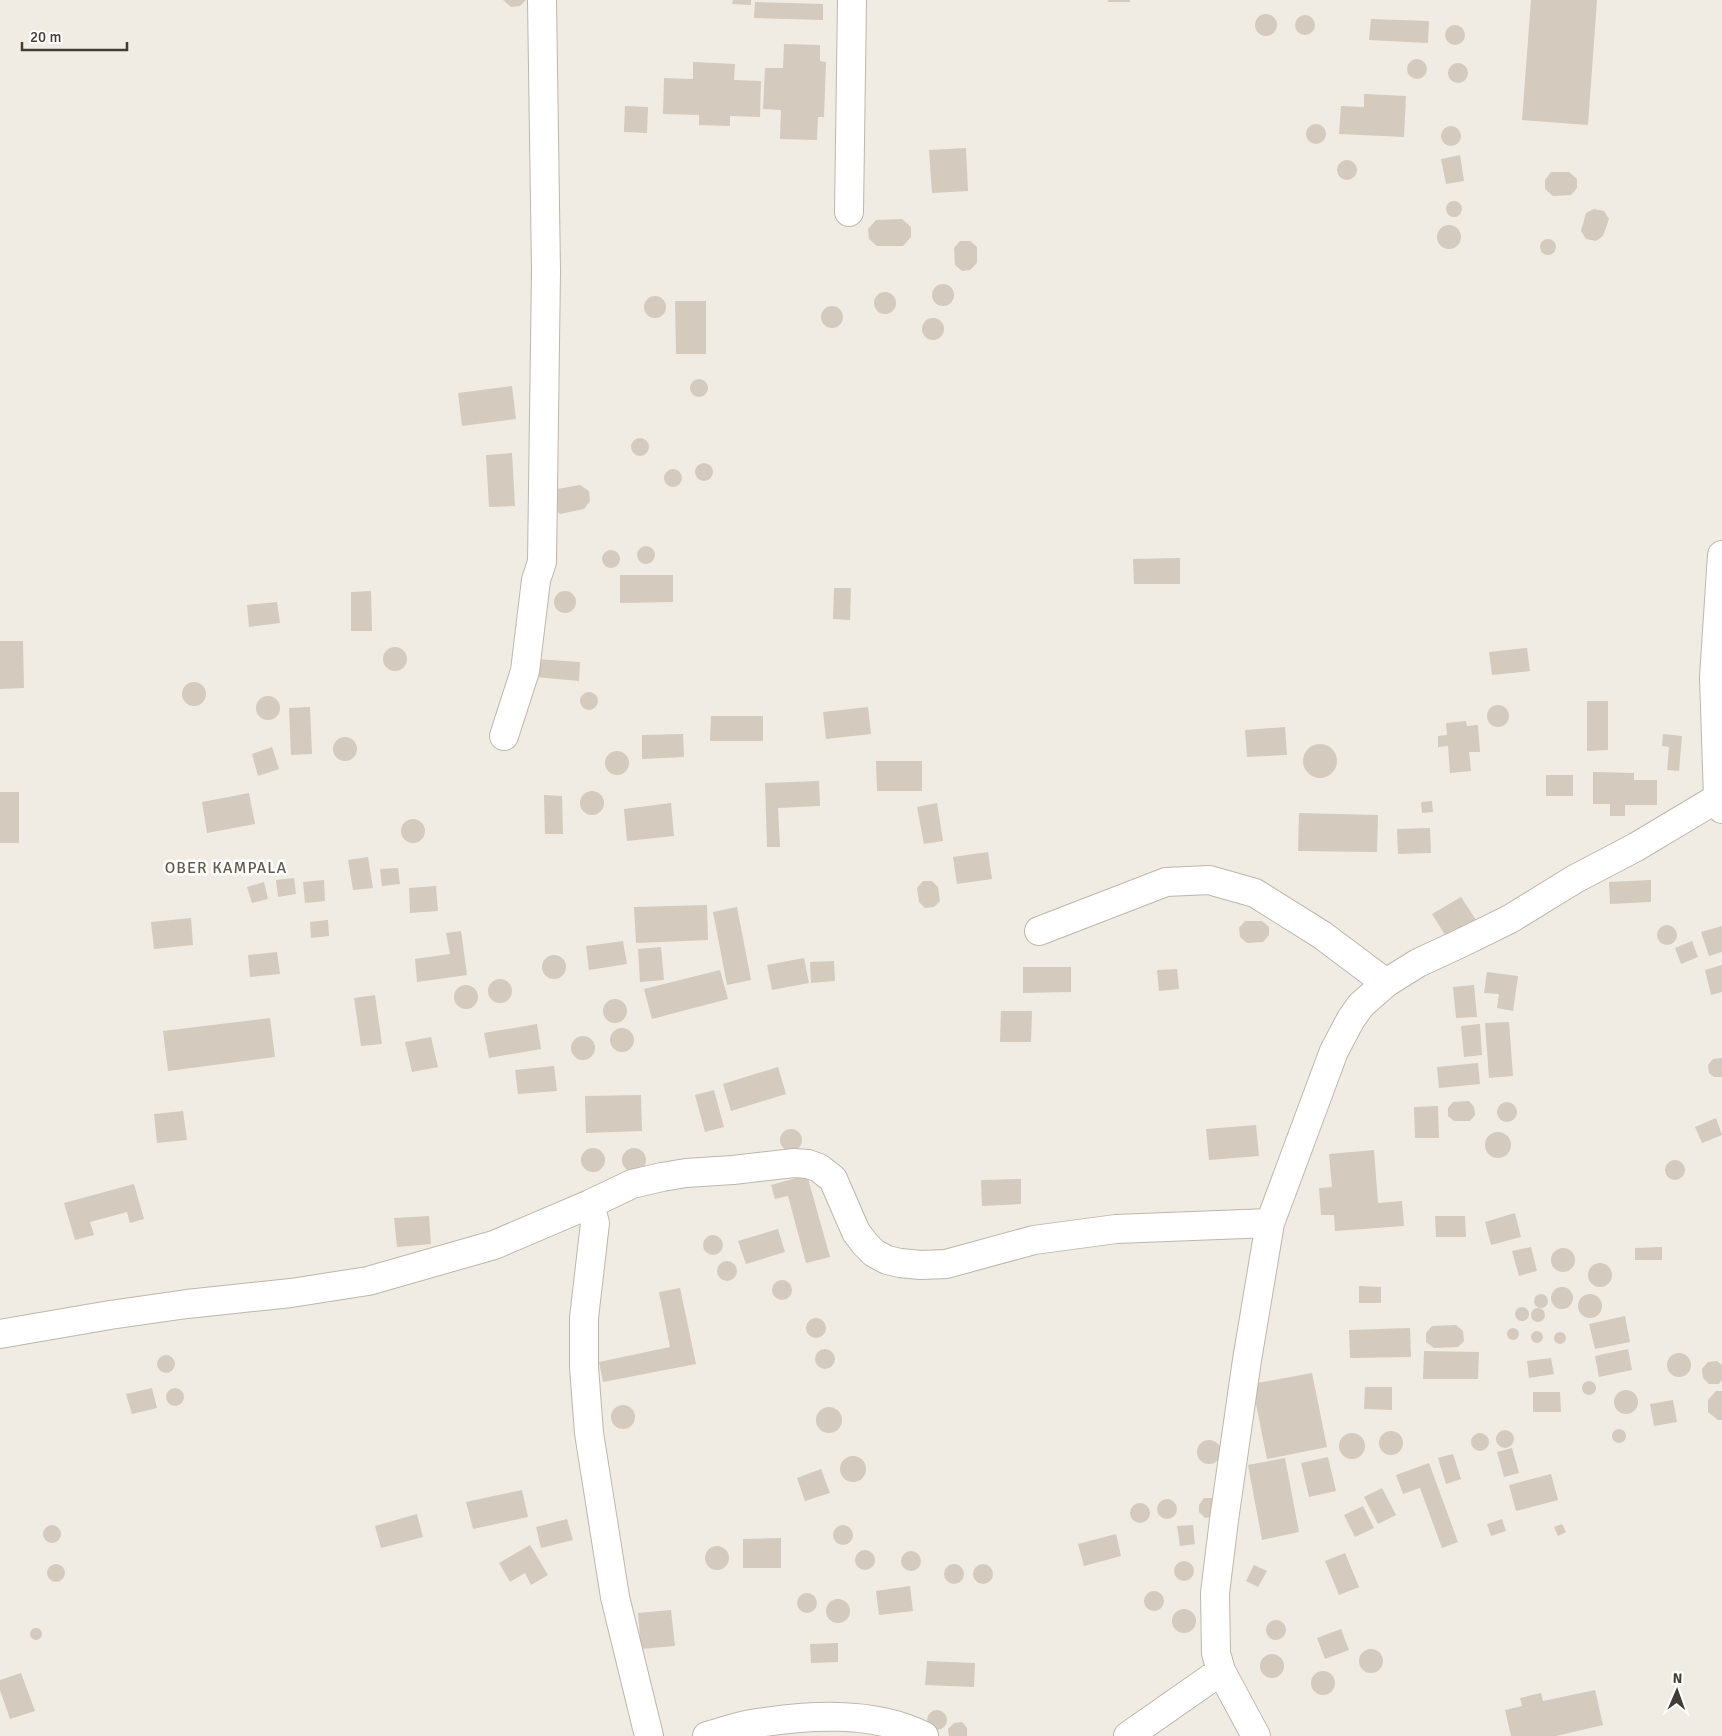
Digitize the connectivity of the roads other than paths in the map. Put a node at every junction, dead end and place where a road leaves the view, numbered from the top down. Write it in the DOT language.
graph roads {
  1 [pos="542,0"];
  2 [pos="852,0"];
  3 [pos="848,212"];
  4 [pos="1722,555"];
  5 [pos="504,736"];
  6 [pos="1720,804"];
  7 [pos="1039,931"];
  8 [pos="1386,983"];
  9 [pos="590,1204"];
  10 [pos="1270,1223"];
  11 [pos="0,1334"];
  12 [pos="1221,1671"];
  13 [pos="649,1736"];
  14 [pos="707,1736"];
  15 [pos="924,1736"];
  16 [pos="1128,1736"];
  17 [pos="1256,1736"];
  1 -- 5 [label="street"];
  2 -- 3 [label="street"];
  4 -- 6 [label="street"];
  6 -- 8 [label="street"];
  7 -- 8 [label="street"];
  8 -- 10 [label="street"];
  9 -- 10 [label="street"];
  9 -- 11 [label="street"];
  9 -- 13 [label="street"];
  10 -- 12 [label="street"];
  12 -- 16 [label="street"];
  12 -- 17 [label="street"];
  14 -- 15 [label="street"];
}
